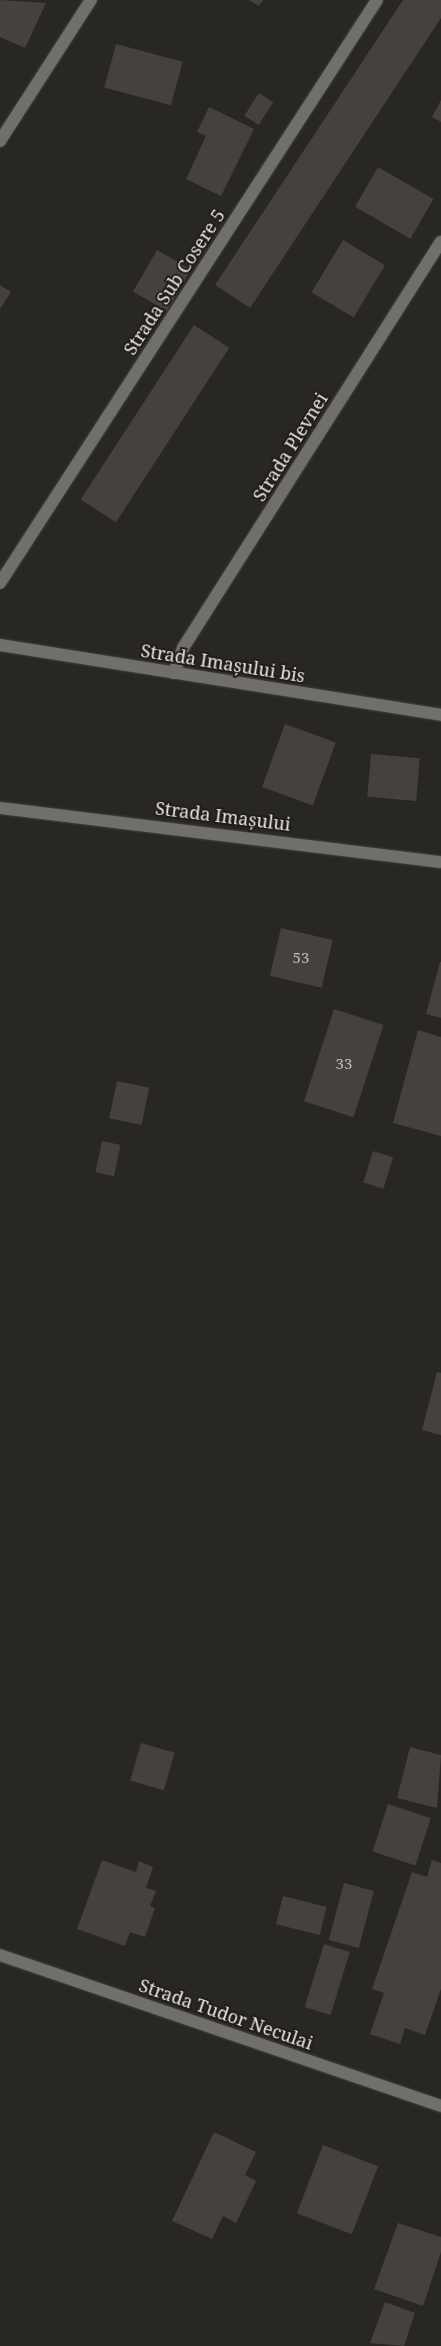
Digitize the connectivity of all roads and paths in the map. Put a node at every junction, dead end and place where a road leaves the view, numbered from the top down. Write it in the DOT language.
graph roads {
  1 [pos="91,0"];
  2 [pos="377,0"];
  3 [pos="0,141"];
  4 [pos="441,242"];
  5 [pos="0,583"];
  6 [pos="0,645"];
  7 [pos="174,673"];
  8 [pos="441,716"];
  9 [pos="0,808"];
  10 [pos="441,862"];
  11 [pos="0,1956"];
  12 [pos="441,2106"];
  1 -- 3 [label="street"];
  2 -- 5 [label="street, Strada Sub Cosere 5"];
  4 -- 7 [label="street, Strada Plevnei"];
  6 -- 7 [label="street, Strada Imașului bis"];
  7 -- 8 [label="street, Strada Imașului bis"];
  9 -- 10 [label="street, Strada Imașului"];
  11 -- 12 [label="street, Strada Tudor Neculai"];
}
